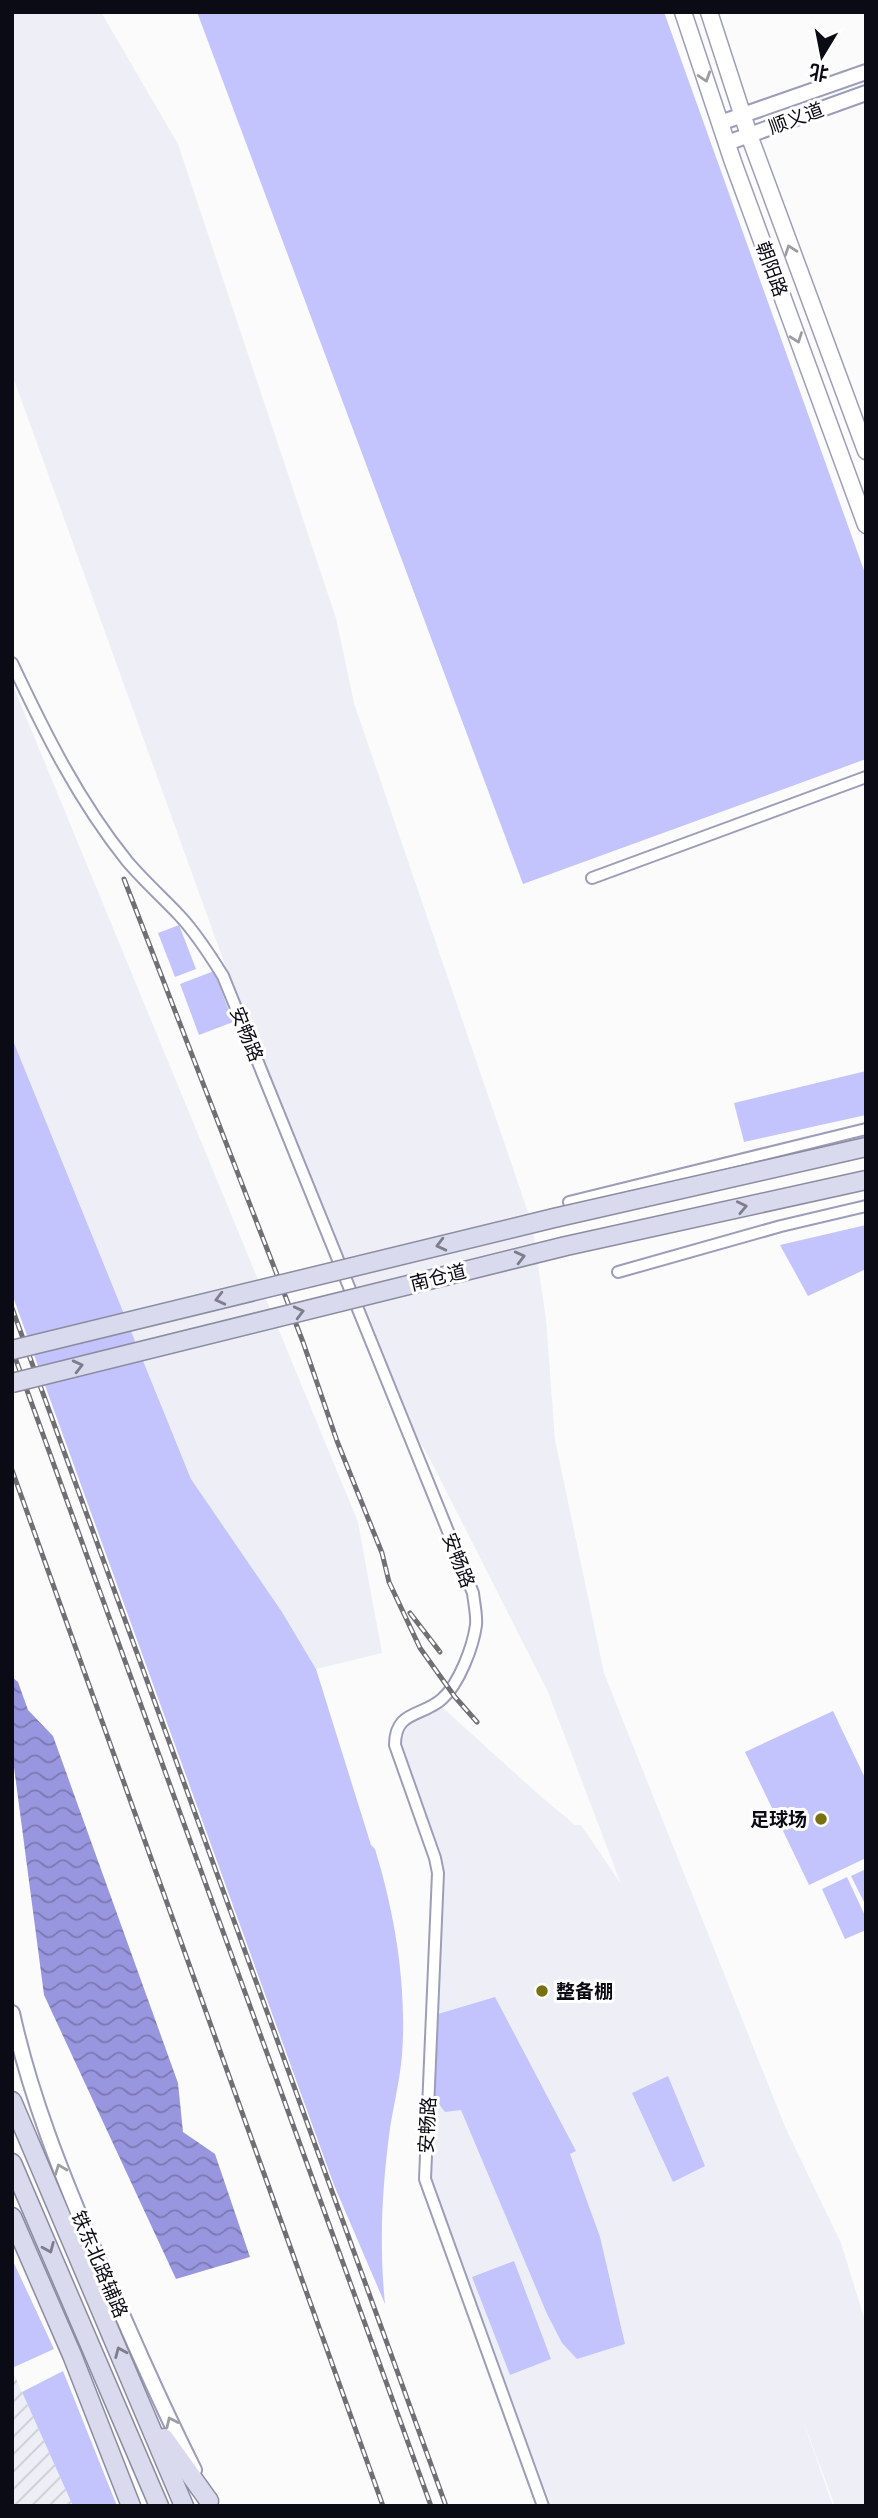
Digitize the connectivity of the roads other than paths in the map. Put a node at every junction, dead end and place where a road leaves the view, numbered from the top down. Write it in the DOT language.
graph roads {
  1 [pos="683,12"];
  2 [pos="709,12"];
  3 [pos="866,72"];
  4 [pos="866,93"];
  5 [pos="743,116"];
  6 [pos="720,123"];
  7 [pos="749,135"];
  8 [pos="727,143"];
  9 [pos="866,451"];
  10 [pos="866,525"];
  11 [pos="12,663"];
  12 [pos="866,777"];
  13 [pos="592,877"];
  14 [pos="866,1129"];
  15 [pos="866,1147"];
  16 [pos="866,1180"];
  17 [pos="569,1202"];
  18 [pos="866,1206"];
  19 [pos="618,1272"];
  20 [pos="12,1350"];
  21 [pos="12,1383"];
  22 [pos="12,2013"];
  23 [pos="12,2088"];
  24 [pos="12,2101"];
  25 [pos="27,2135"];
  26 [pos="12,2163"];
  27 [pos="12,2217"];
  28 [pos="101,2368"];
  29 [pos="146,2412"];
  30 [pos="120,2476"];
  31 [pos="210,2503"];
  32 [pos="131,2506"];
  33 [pos="159,2506"];
  34 [pos="184,2506"];
  35 [pos="543,2506"];
  1 -- 6 [label="main road, 朝阳路, one-way"];
  2 -- 5 [label="main road, 朝阳路"];
  3 -- 5 [label="street, 顺义道"];
  4 -- 7 [label="street, 顺义道"];
  5 -- 6 [label="street, 顺义道"];
  5 -- 7 [label="main road, 朝阳路"];
  6 -- 8 [label="main road, 朝阳路"];
  7 -- 8 [label="street, 顺义道"];
  9 -- 7 [label="main road, 朝阳路, one-way"];
  8 -- 10 [label="main road, 朝阳路, one-way"];
  11 -- 35 [label="street, 安畅路"];
  12 -- 13 [label="street"];
  14 -- 17 [label="street"];
  15 -- 20 [label="highway, 南仓道, one-way, bridge"];
  21 -- 16 [label="highway, 南仓道, one-way, bridge"];
  18 -- 19 [label="street"];
  31 -- 22 [label="street, 铁东北路辅路, one-way"];
  23 -- 25 [label="highway"];
  24 -- 25 [label="highway"];
  29 -- 25 [label="highway, one-way"];
  26 -- 28 [label="highway, one-way"];
  27 -- 30 [label="highway"];
  28 -- 30 [label="highway"];
  28 -- 33 [label="highway"];
  29 -- 31 [label="highway"];
  29 -- 34 [label="highway"];
  30 -- 32 [label="highway"];
}
